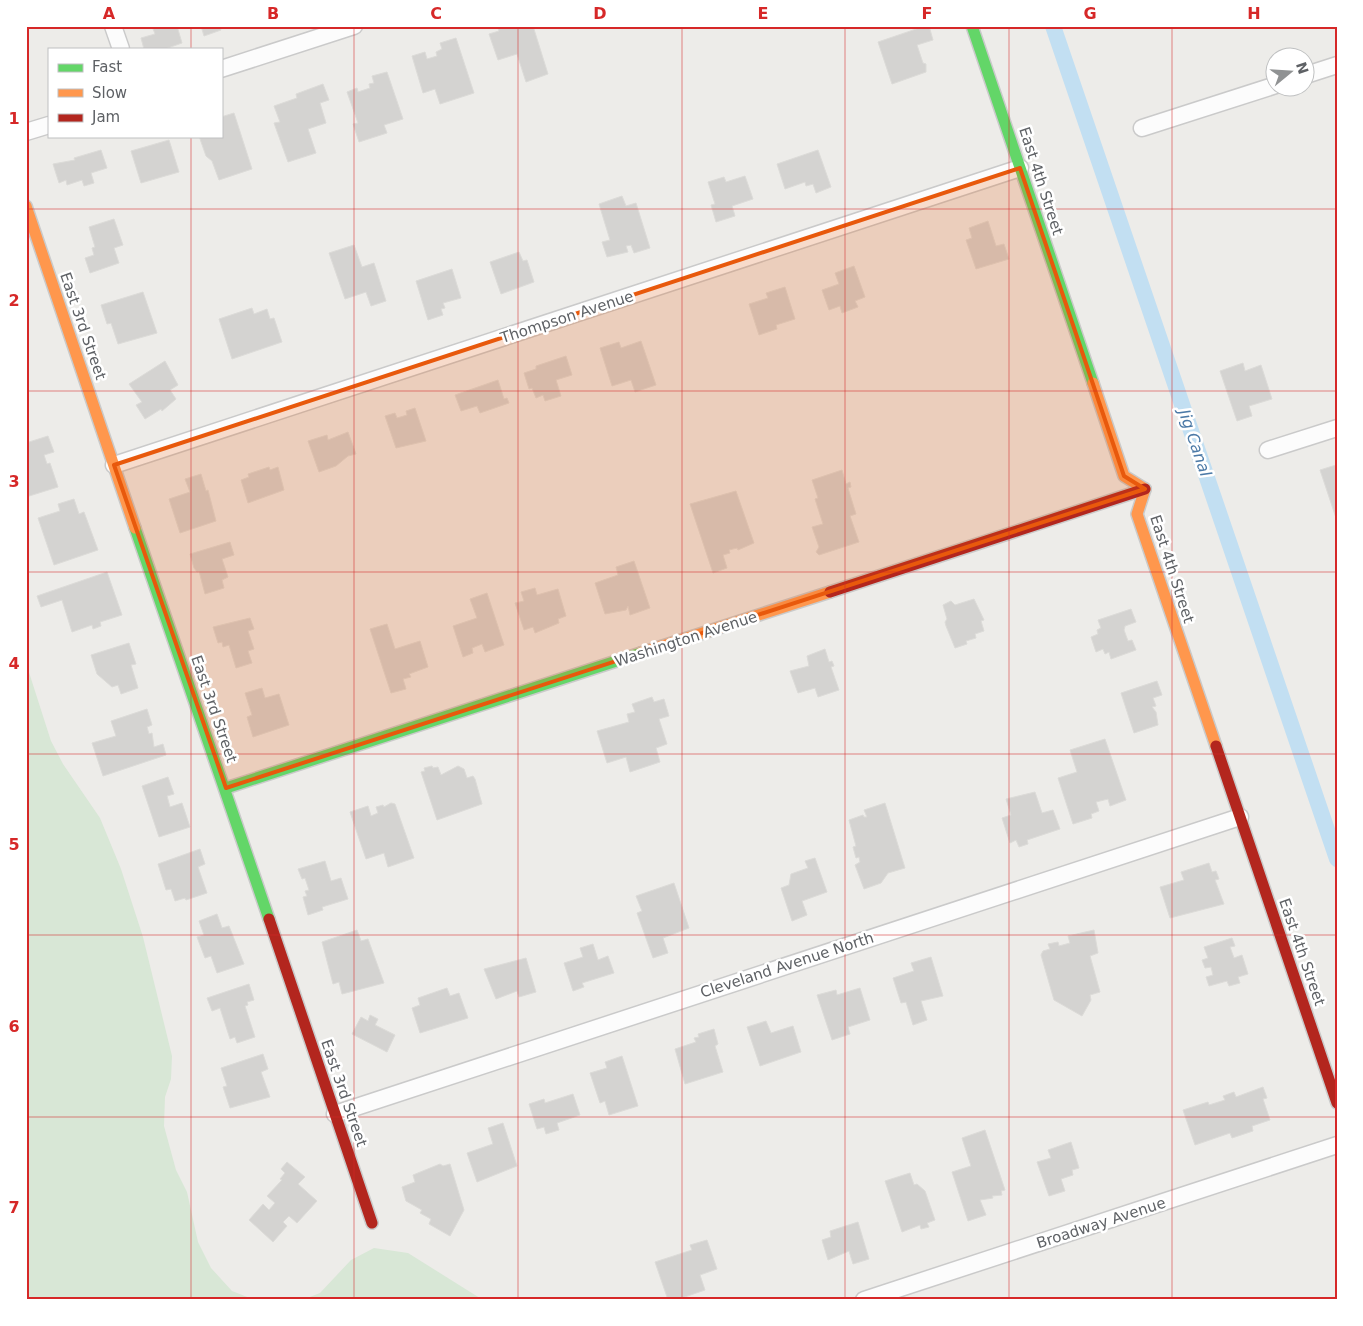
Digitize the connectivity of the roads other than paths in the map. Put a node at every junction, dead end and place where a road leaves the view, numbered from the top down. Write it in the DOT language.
graph roads {
  1 [pos="113,26"];
  2 [pos="354,26"];
  3 [pos="972,26"];
  4 [pos="121,48"];
  5 [pos="1337,65"];
  6 [pos="222,69"];
  7 [pos="1316,72"];
  8 [pos="1266,87"];
  9 [pos="48,125"];
  10 [pos="1142,128"];
  11 [pos="26,132"];
  12 [pos="1020,168"];
  13 [pos="26,206"];
  14 [pos="1337,428"];
  15 [pos="1268,450"];
  16 [pos="114,465"];
  17 [pos="1145,489"];
  18 [pos="226,788"];
  19 [pos="1240,817"];
  20 [pos="1337,1102"];
  21 [pos="335,1114"];
  22 [pos="1337,1144"];
  23 [pos="372,1223"];
  24 [pos="864,1300"];
  1 -- 4 [label="street"];
  2 -- 6 [label="street"];
  3 -- 12 [label="street, East 4th Street"];
  5 -- 7 [label="street"];
  8 -- 10 [label="street"];
  9 -- 11 [label="street"];
  12 -- 16 [label="street, Thompson Avenue"];
  12 -- 17 [label="street, East 4th Street"];
  13 -- 16 [label="street, East 3rd Street"];
  14 -- 15 [label="street"];
  16 -- 18 [label="street, East 3rd Street"];
  17 -- 18 [label="street, Washington Avenue"];
  17 -- 19 [label="street, East 4th Street"];
  18 -- 21 [label="street, East 3rd Street"];
  19 -- 20 [label="street, East 4th Street"];
  19 -- 21 [label="street, Cleveland Avenue North"];
  21 -- 23 [label="street, East 3rd Street"];
  22 -- 24 [label="street, Broadway Avenue"];
}
